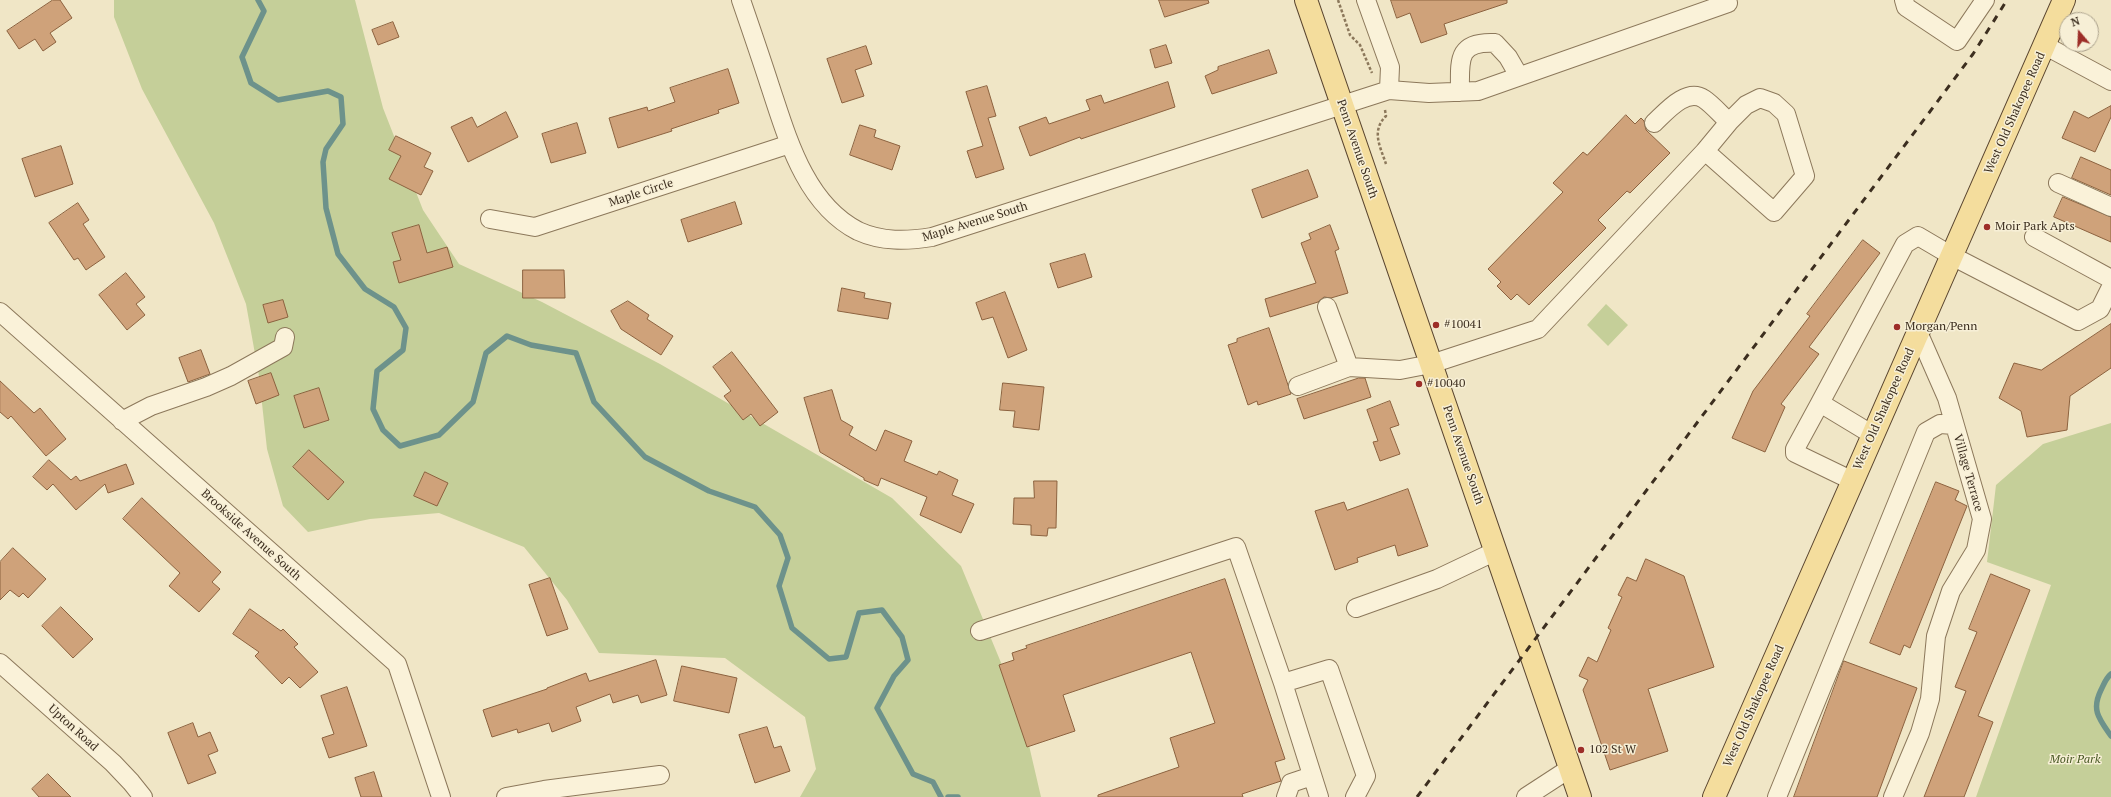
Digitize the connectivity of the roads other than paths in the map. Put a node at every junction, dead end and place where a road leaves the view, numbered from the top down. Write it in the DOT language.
graph roads {
  1 [pos="741,0"];
  2 [pos="1306,0"];
  3 [pos="1366,0"];
  4 [pos="1727,0"];
  5 [pos="1904,0"];
  6 [pos="1985,0"];
  7 [pos="2064,0"];
  8 [pos="2044,45"];
  9 [pos="1519,76"];
  10 [pos="2111,81"];
  11 [pos="1389,90"];
  12 [pos="1460,92"];
  13 [pos="1342,105"];
  14 [pos="1729,122"];
  15 [pos="1654,123"];
  16 [pos="790,144"];
  17 [pos="1705,151"];
  18 [pos="2058,183"];
  19 [pos="2111,207"];
  20 [pos="490,219"];
  21 [pos="2034,237"];
  22 [pos="1952,256"];
  23 [pos="2111,279"];
  24 [pos="2111,287"];
  25 [pos="1327,307"];
  26 [pos="0,312"];
  27 [pos="1918,332"];
  28 [pos="285,337"];
  29 [pos="1432,364"];
  30 [pos="1349,367"];
  31 [pos="1298,386"];
  32 [pos="1820,403"];
  33 [pos="122,421"];
  34 [pos="1954,425"];
  35 [pos="1873,435"];
  36 [pos="1853,481"];
  37 [pos="1496,552"];
  38 [pos="1356,608"];
  39 [pos="980,631"];
  40 [pos="0,663"];
  41 [pos="1283,683"];
  42 [pos="1569,769"];
  43 [pos="660,775"];
  44 [pos="1312,776"];
  45 [pos="143,797"];
  46 [pos="441,797"];
  47 [pos="506,797"];
  48 [pos="1286,797"];
  49 [pos="1319,797"];
  50 [pos="1355,797"];
  51 [pos="1526,797"];
  52 [pos="1580,797"];
  53 [pos="1714,797"];
  54 [pos="1777,797"];
  55 [pos="1893,797"];
  1 -- 16 [label="street, Maple Avenue South"];
  2 -- 13 [label="main road, Penn Avenue South"];
  3 -- 11 [label="street"];
  4 -- 9 [label="street"];
  5 -- 6 [label="street"];
  7 -- 8 [label="main road, West Old Shakopee Road"];
  8 -- 10 [label="street"];
  8 -- 22 [label="main road, West Old Shakopee Road"];
  9 -- 12 [label="street"];
  9 -- 12 [label="street"];
  11 -- 12 [label="street"];
  11 -- 13 [label="street, Maple Avenue South"];
  13 -- 16 [label="street, Maple Avenue South"];
  13 -- 29 [label="main road, Penn Avenue South"];
  14 -- 15 [label="street"];
  14 -- 17 [label="street"];
  14 -- 17 [label="street"];
  16 -- 20 [label="street, Maple Circle"];
  17 -- 29 [label="street"];
  18 -- 19 [label="street"];
  21 -- 23 [label="street"];
  22 -- 24 [label="street"];
  22 -- 27 [label="main road, West Old Shakopee Road"];
  22 -- 32 [label="street"];
  25 -- 30 [label="street"];
  26 -- 33 [label="street, Brookside Avenue South"];
  27 -- 34 [label="street, Village Terrace"];
  27 -- 35 [label="main road, West Old Shakopee Road"];
  28 -- 33 [label="street"];
  29 -- 30 [label="street"];
  29 -- 37 [label="main road, Penn Avenue South"];
  30 -- 31 [label="street"];
  32 -- 35 [label="street"];
  32 -- 36 [label="street"];
  33 -- 46 [label="street, Brookside Avenue South"];
  34 -- 54 [label="street"];
  34 -- 55 [label="street, Village Terrace"];
  35 -- 36 [label="main road, West Old Shakopee Road"];
  36 -- 53 [label="main road, West Old Shakopee Road"];
  37 -- 38 [label="street"];
  37 -- 42 [label="main road, Penn Avenue South"];
  39 -- 41 [label="street"];
  40 -- 45 [label="street, Upton Road"];
  41 -- 44 [label="street"];
  41 -- 50 [label="street"];
  42 -- 51 [label="street"];
  42 -- 52 [label="main road, Penn Avenue South"];
  43 -- 47 [label="street"];
  44 -- 48 [label="street"];
  44 -- 49 [label="street"];
}
